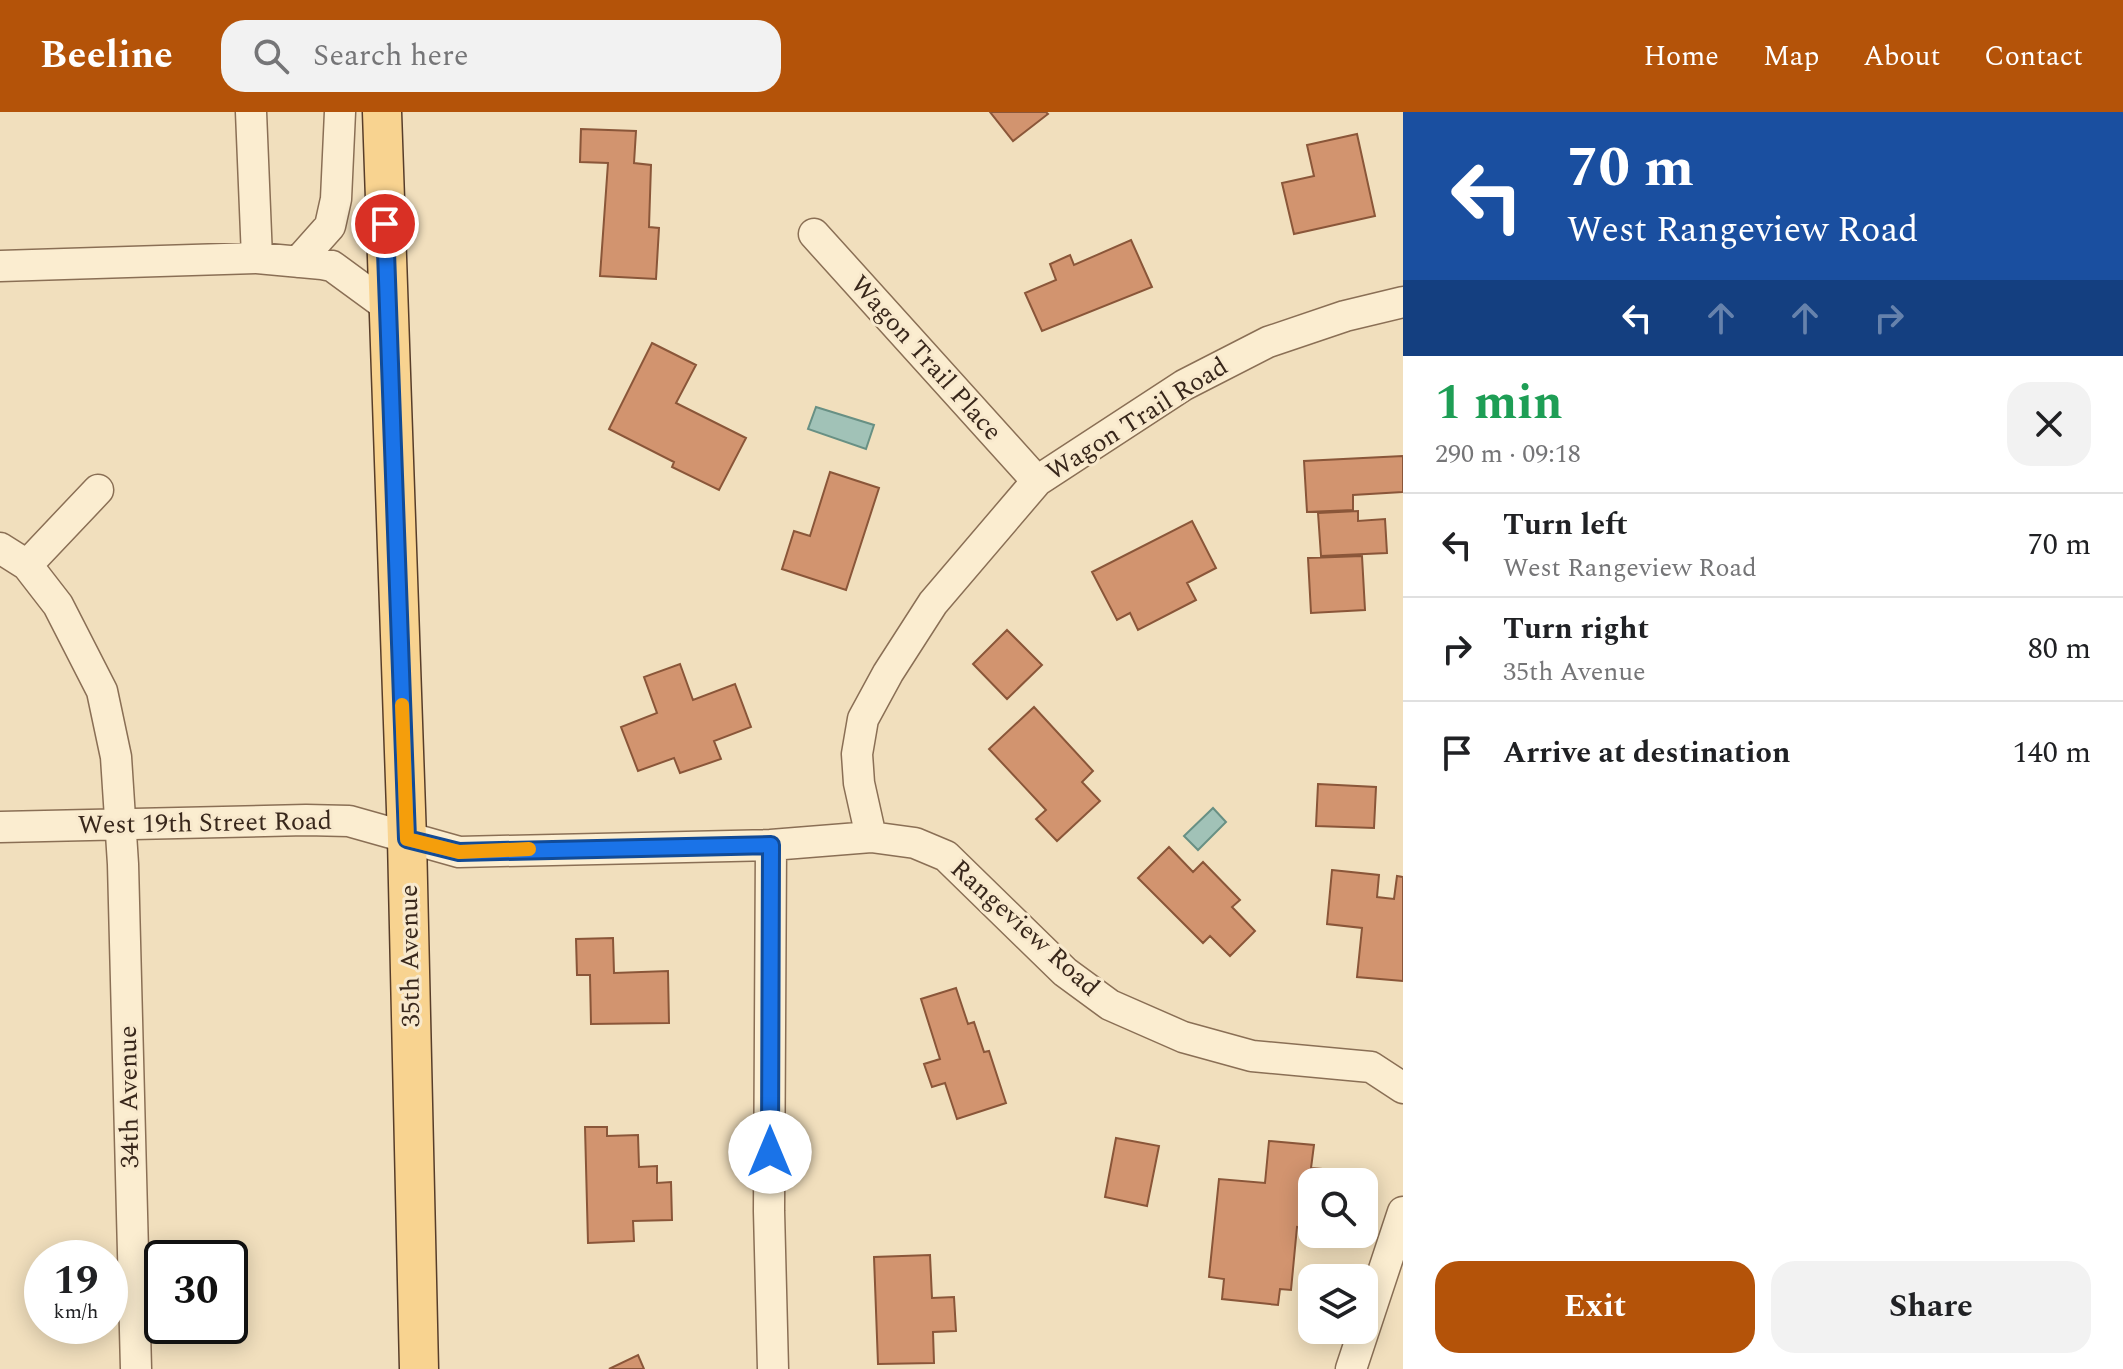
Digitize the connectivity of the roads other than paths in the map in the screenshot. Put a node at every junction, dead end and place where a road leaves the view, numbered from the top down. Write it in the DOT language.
graph roads {
  1 [pos="251,112"];
  2 [pos="340,112"];
  3 [pos="382,112"];
  4 [pos="814,234"];
  5 [pos="257,258"];
  6 [pos="298,262"];
  7 [pos="0,266"];
  8 [pos="1403,302"];
  9 [pos="388,307"];
  10 [pos="1037,481"];
  11 [pos="98,490"];
  12 [pos="0,548"];
  13 [pos="27,565"];
  14 [pos="121,825"];
  15 [pos="0,827"];
  16 [pos="871,837"];
  17 [pos="407,839"];
  18 [pos="771,845"];
  19 [pos="1403,1088"];
  20 [pos="1403,1212"];
  21 [pos="136,1369"];
  22 [pos="419,1369"];
  23 [pos="773,1369"];
  24 [pos="1351,1369"];
  1 -- 5 [label="street"];
  2 -- 6 [label="street"];
  3 -- 9 [label="main road, 35th Avenue"];
  4 -- 10 [label="street, Wagon Trail Place"];
  5 -- 6 [label="street"];
  5 -- 7 [label="street"];
  6 -- 9 [label="street"];
  8 -- 10 [label="street, Wagon Trail Road"];
  9 -- 17 [label="main road, 35th Avenue"];
  10 -- 16 [label="street, Wagon Trail Road"];
  11 -- 13 [label="street"];
  12 -- 13 [label="street"];
  13 -- 14 [label="street, 34th Avenue"];
  14 -- 15 [label="street, West 19th Street Road"];
  14 -- 17 [label="street, West 19th Street Road"];
  14 -- 21 [label="street, 34th Avenue"];
  16 -- 18 [label="street, Rangeview Road"];
  16 -- 19 [label="street, Rangeview Road"];
  17 -- 18 [label="street, West 19th Street Road"];
  17 -- 22 [label="main road, 35th Avenue"];
  18 -- 23 [label="street"];
  20 -- 24 [label="street"];
}
